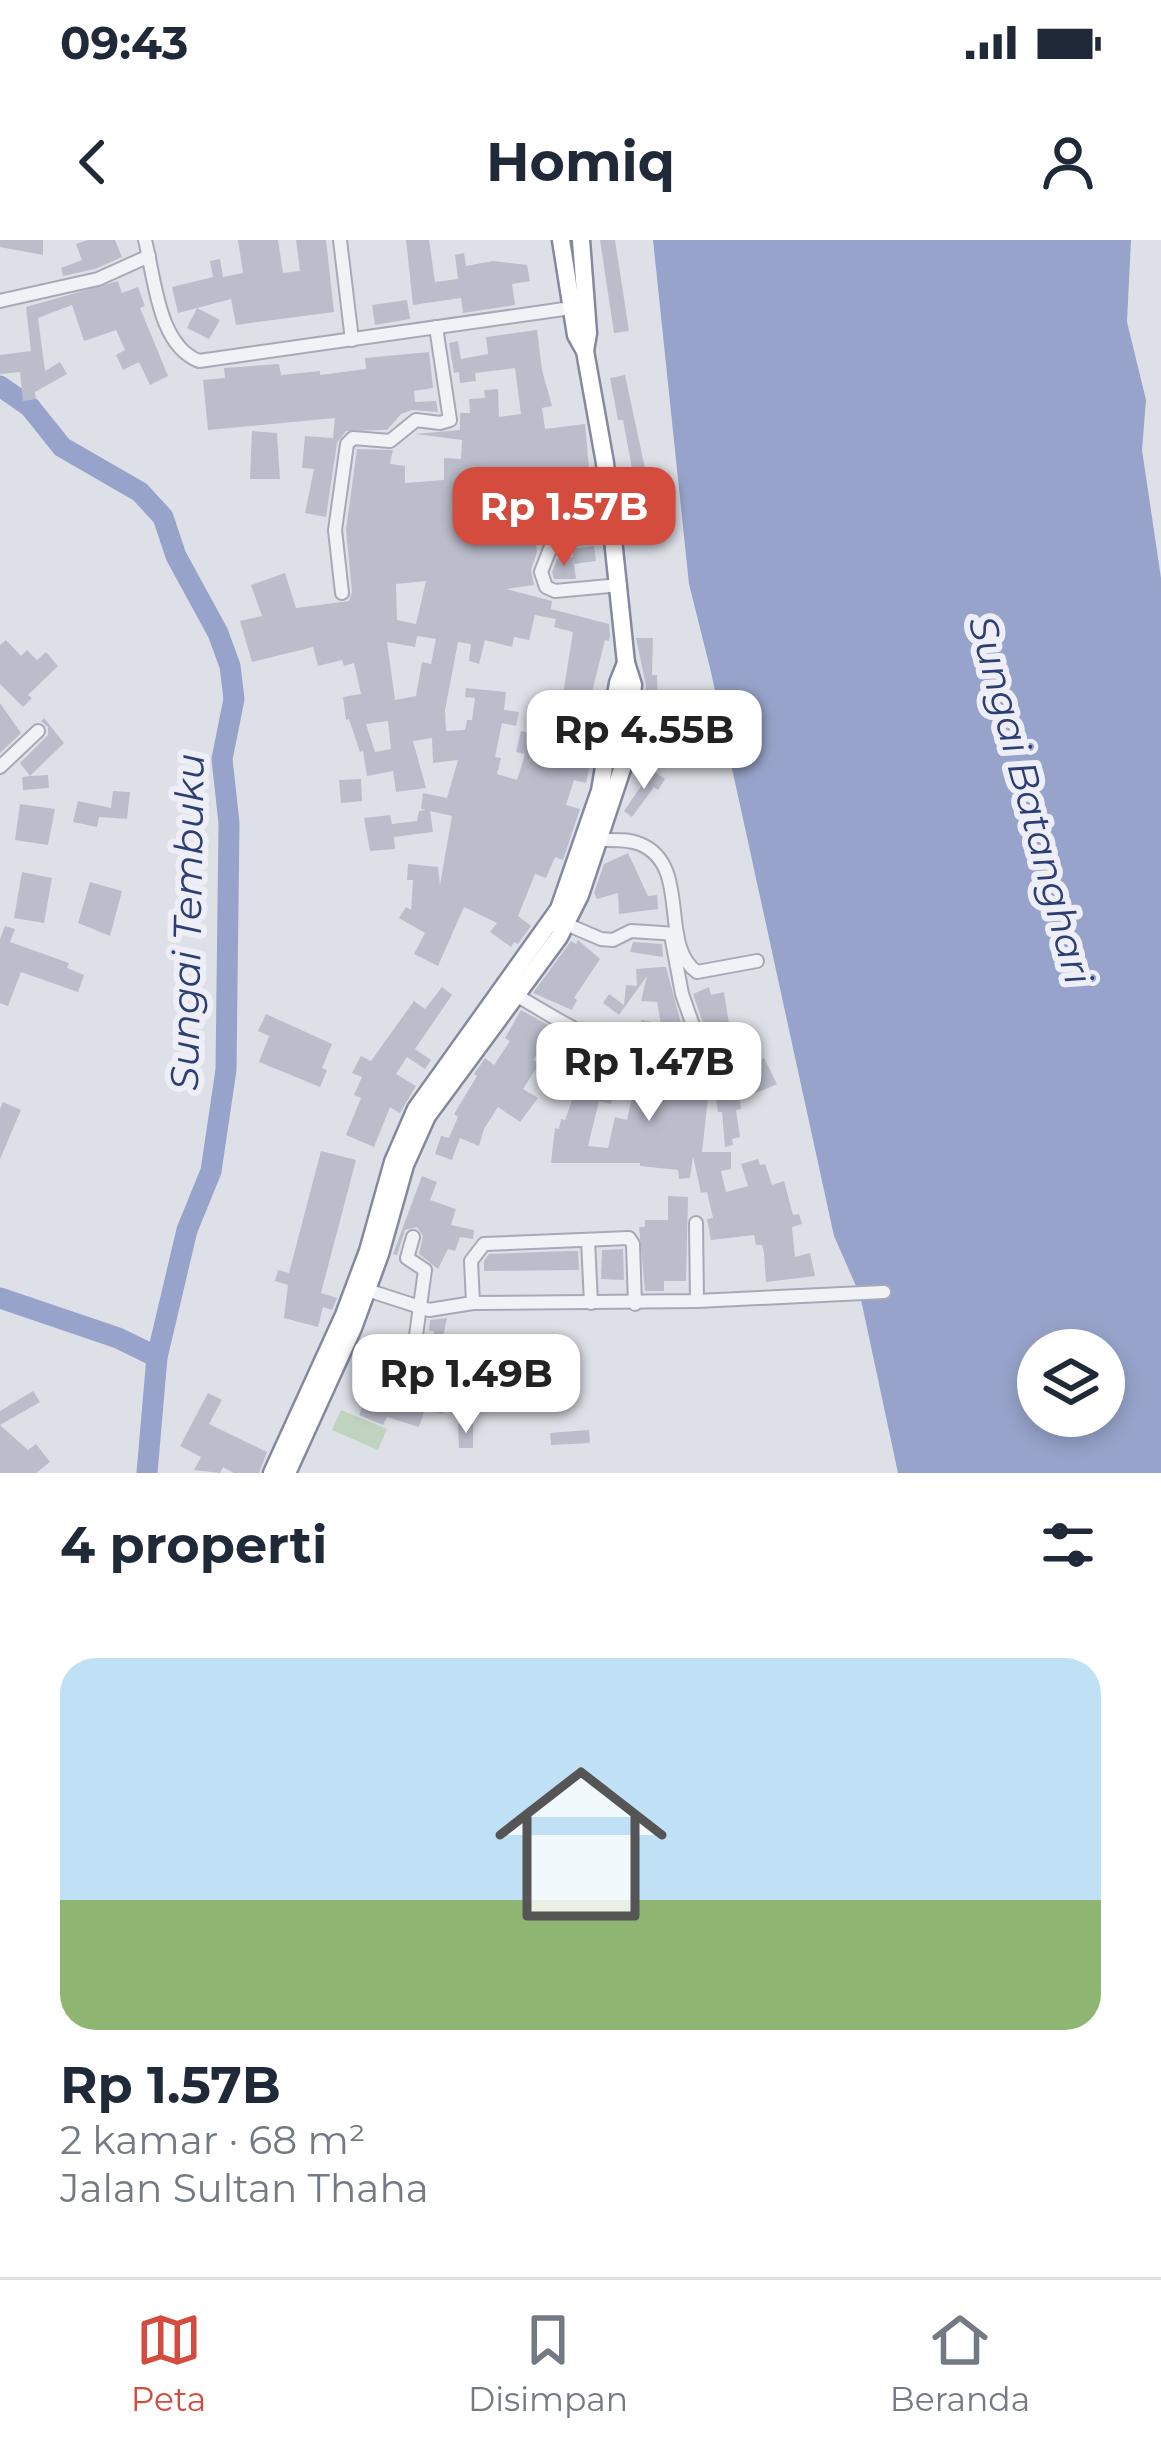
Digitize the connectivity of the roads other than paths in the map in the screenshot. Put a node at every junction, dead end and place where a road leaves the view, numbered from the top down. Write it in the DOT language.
graph roads {
  1 [pos="145,240"];
  2 [pos="340,240"];
  3 [pos="561,240"];
  4 [pos="581,240"];
  5 [pos="149,256"];
  6 [pos="0,301"];
  7 [pos="572,308"];
  8 [pos="436,327"];
  9 [pos="352,340"];
  10 [pos="585,350"];
  11 [pos="613,533"];
  12 [pos="620,585"];
  13 [pos="342,593"];
  14 [pos="38,731"];
  15 [pos="0,766"];
  16 [pos="593,838"];
  17 [pos="566,924"];
  18 [pos="674,935"];
  19 [pos="757,961"];
  20 [pos="516,995"];
  21 [pos="479,1030"];
  22 [pos="695,1223"];
  23 [pos="413,1237"];
  24 [pos="589,1240"];
  25 [pos="361,1288"];
  26 [pos="884,1292"];
  27 [pos="697,1301"];
  28 [pos="473,1303"];
  29 [pos="591,1304"];
  30 [pos="635,1304"];
  31 [pos="422,1309"];
  32 [pos="409,1386"];
  33 [pos="272,1473"];
  34 [pos="287,1473"];
  1 -- 5 [label="street"];
  2 -- 9 [label="street"];
  3 -- 7 [label="highway"];
  4 -- 10 [label="highway"];
  5 -- 6 [label="street"];
  5 -- 9 [label="street"];
  7 -- 8 [label="street"];
  7 -- 10 [label="highway"];
  8 -- 9 [label="street"];
  8 -- 13 [label="street"];
  10 -- 11 [label="highway"];
  11 -- 12 [label="highway"];
  11 -- 12 [label="street"];
  12 -- 16 [label="highway"];
  14 -- 15 [label="street"];
  16 -- 17 [label="highway"];
  16 -- 18 [label="street"];
  16 -- 21 [label="highway"];
  17 -- 18 [label="street"];
  17 -- 20 [label="highway"];
  18 -- 19 [label="street"];
  18 -- 20 [label="street"];
  20 -- 21 [label="highway"];
  21 -- 25 [label="highway"];
  22 -- 27 [label="street"];
  23 -- 31 [label="street"];
  24 -- 28 [label="street"];
  24 -- 29 [label="street"];
  24 -- 30 [label="street"];
  25 -- 31 [label="street"];
  25 -- 33 [label="highway"];
  25 -- 34 [label="highway"];
  26 -- 27 [label="street"];
  27 -- 30 [label="street"];
  28 -- 29 [label="street"];
  28 -- 31 [label="street"];
  29 -- 30 [label="street"];
  31 -- 32 [label="street"];
}
